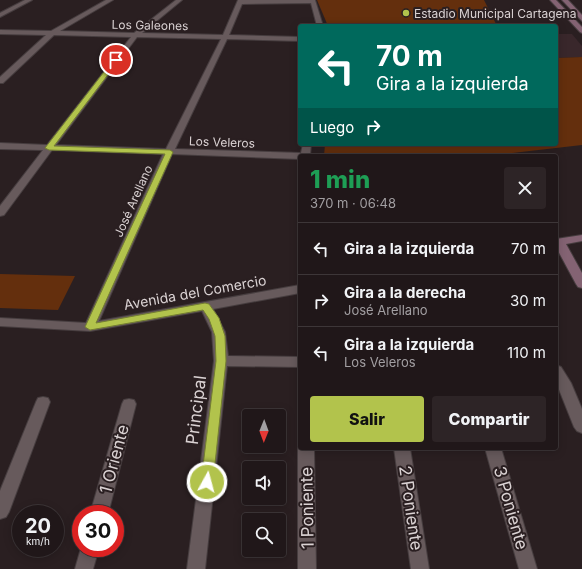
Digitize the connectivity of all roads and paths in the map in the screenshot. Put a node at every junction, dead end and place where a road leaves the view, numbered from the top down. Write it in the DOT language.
graph roads {
  1 [pos="29,0"];
  2 [pos="110,0"];
  3 [pos="179,0"];
  4 [pos="553,0"];
  5 [pos="565,0"];
  6 [pos="241,1"];
  7 [pos="0,15"];
  8 [pos="582,19"];
  9 [pos="319,24"];
  10 [pos="582,31"];
  11 [pos="0,32"];
  12 [pos="51,34"];
  13 [pos="135,36"];
  14 [pos="225,37"];
  15 [pos="298,39"];
  16 [pos="0,81"];
  17 [pos="0,146"];
  18 [pos="49,148"];
  19 [pos="170,152"];
  20 [pos="298,156"];
  21 [pos="0,213"];
  22 [pos="582,238"];
  23 [pos="558,242"];
  24 [pos="558,244"];
  25 [pos="582,284"];
  26 [pos="298,289"];
  27 [pos="205,306"];
  28 [pos="0,322"];
  29 [pos="90,327"];
  30 [pos="221,361"];
  31 [pos="298,362"];
  32 [pos="558,373"];
  33 [pos="43,402"];
  34 [pos="130,404"];
  35 [pos="582,427"];
  36 [pos="306,450"];
  37 [pos="402,450"];
  38 [pos="495,450"];
  39 [pos="102,505"];
  40 [pos="0,512"];
  41 [pos="87,557"];
  42 [pos="84,569"];
  43 [pos="196,569"];
  44 [pos="307,569"];
  45 [pos="420,569"];
  46 [pos="528,569"];
  1 -- 7 [label="street"];
  2 -- 12 [label="street"];
  3 -- 13 [label="street"];
  4 -- 10 [label="street"];
  5 -- 8 [label="street"];
  6 -- 9 [label="street"];
  6 -- 14 [label="street, José Arellano"];
  11 -- 12 [label="street, Los Galeones"];
  12 -- 13 [label="street, Los Galeones"];
  12 -- 16 [label="street"];
  13 -- 14 [label="street, Los Galeones"];
  13 -- 18 [label="street"];
  14 -- 15 [label="street, Los Galeones"];
  14 -- 19 [label="street, José Arellano"];
  17 -- 18 [label="street, Los Veleros"];
  18 -- 19 [label="street, Los Veleros"];
  18 -- 21 [label="street"];
  19 -- 20 [label="street, Los Veleros"];
  19 -- 29 [label="street, José Arellano"];
  22 -- 23 [label="street"];
  24 -- 25 [label="street"];
  26 -- 27 [label="street, Avenida del Comercio"];
  27 -- 29 [label="street, Avenida del Comercio"];
  27 -- 30 [label="street, Principal"];
  28 -- 29 [label="street, Avenida del Comercio"];
  30 -- 31 [label="street"];
  30 -- 43 [label="street, Principal"];
  32 -- 35 [label="street"];
  33 -- 40 [label="street"];
  34 -- 39 [label="street, 1 Oriente"];
  36 -- 44 [label="street, 1 Poniente"];
  37 -- 45 [label="street, 2 Poniente"];
  38 -- 46 [label="street, 3 Poniente"];
  41 -- 42 [label="street"];
}
